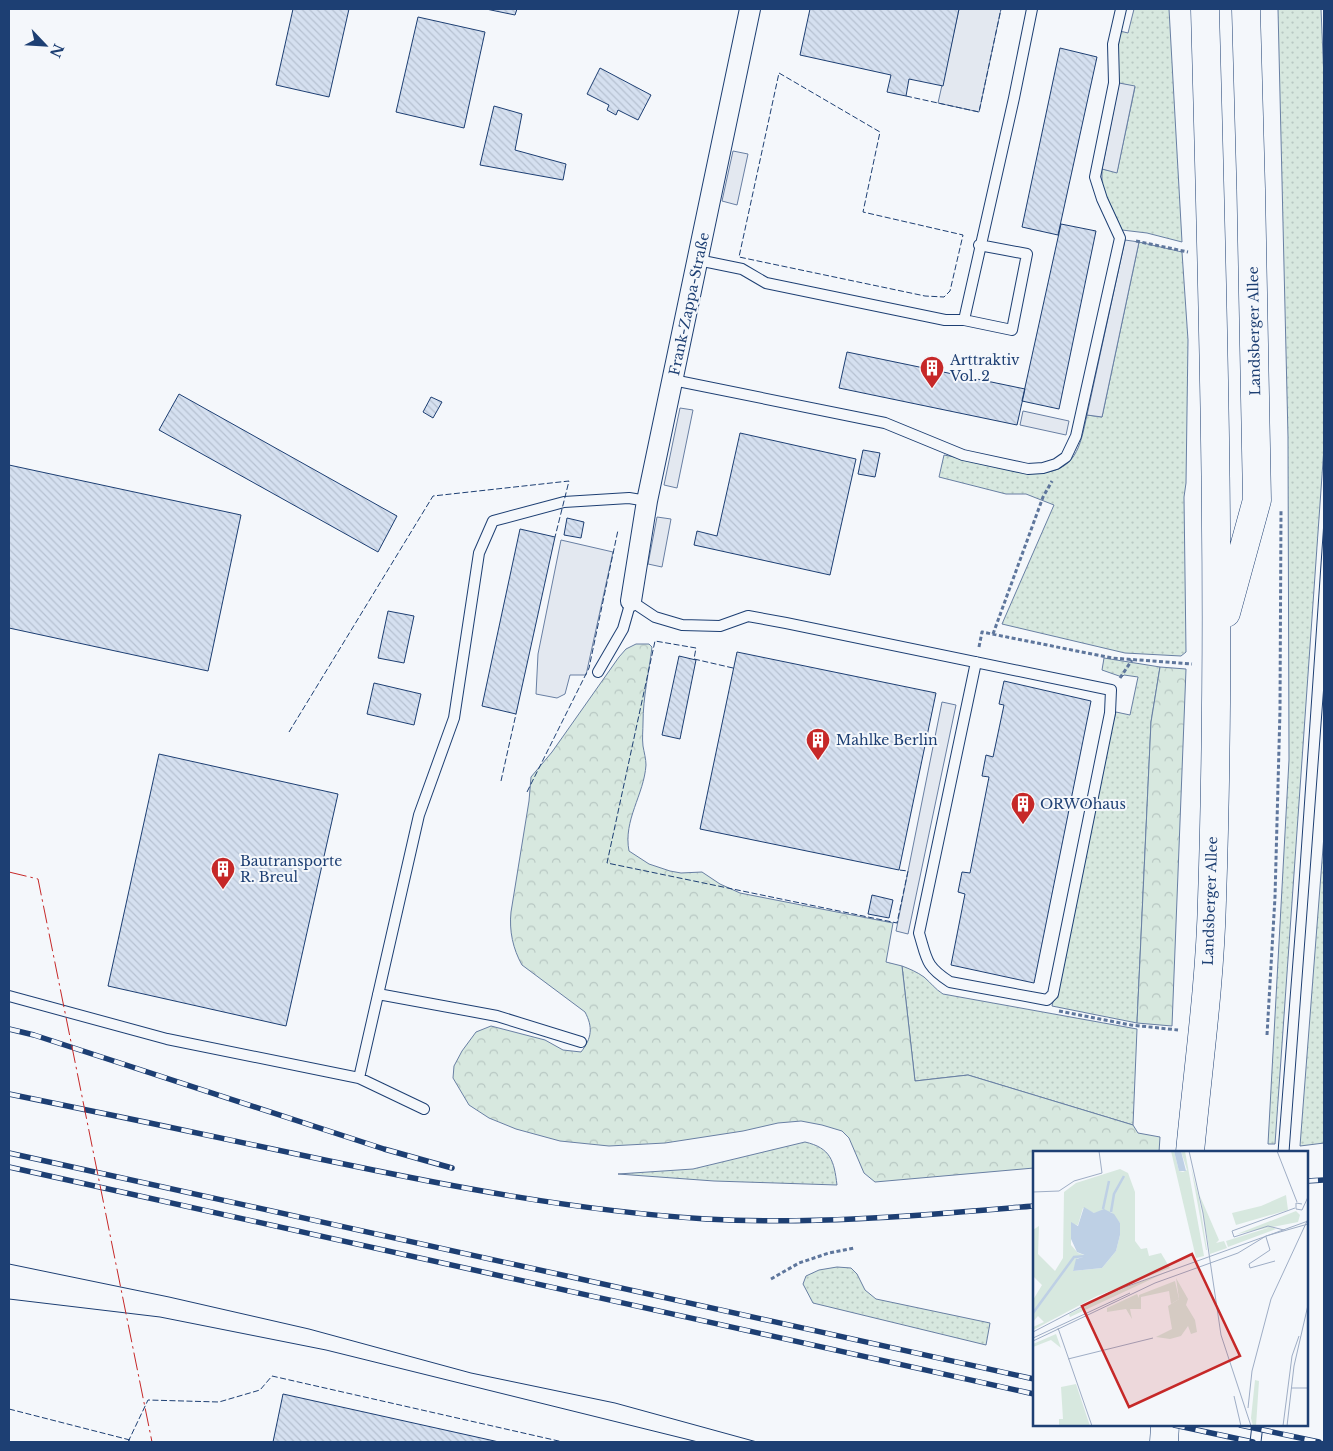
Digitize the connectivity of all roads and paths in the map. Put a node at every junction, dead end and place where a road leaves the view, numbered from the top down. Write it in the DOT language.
graph roads {
  1 [pos="750,9"];
  2 [pos="1032,9"];
  3 [pos="1121,9"];
  4 [pos="1205,9"];
  5 [pos="1246,9"];
  6 [pos="1153,244"];
  7 [pos="979,245"];
  8 [pos="1182,250"];
  9 [pos="698,260"];
  10 [pos="964,320"];
  11 [pos="673,380"];
  12 [pos="1044,497"];
  13 [pos="647,501"];
  14 [pos="631,601"];
  15 [pos="993,634"];
  16 [pos="1216,649"];
  17 [pos="1132,660"];
  18 [pos="976,662"];
  19 [pos="1186,664"];
  20 [pos="598,672"];
  21 [pos="1111,690"];
  22 [pos="378,994"];
  23 [pos="9,996"];
  24 [pos="1046,1000"];
  25 [pos="1173,1030"];
  26 [pos="582,1042"];
  27 [pos="359,1078"];
  28 [pos="424,1109"];
  29 [pos="1191,1146"];
  30 [pos="854,1248"];
  31 [pos="772,1279"];
  32 [pos="1165,1426"];
  33 [pos="1164,1442"];
  1 -- 9 [label="street, Frank-Zappa-Straße"];
  2 -- 7 [label="lane"];
  3 -- 11 [label="lane"];
  4 -- 16 [label="main road, Landsberger Allee"];
  5 -- 16 [label="main road, Landsberger Allee"];
  6 -- 8 [label="path"];
  7 -- 10 [label="lane"];
  7 -- 10 [label="lane"];
  9 -- 10 [label="lane"];
  9 -- 11 [label="street, Frank-Zappa-Straße"];
  11 -- 13 [label="street, Frank-Zappa-Straße"];
  12 -- 15 [label="path"];
  13 -- 14 [label="street, Frank-Zappa-Straße"];
  13 -- 22 [label="lane"];
  14 -- 18 [label="lane"];
  14 -- 20 [label="lane"];
  15 -- 17 [label="path"];
  15 -- 18 [label="path"];
  16 -- 29 [label="main road, Landsberger Allee"];
  17 -- 19 [label="path"];
  17 -- 21 [label="path"];
  18 -- 21 [label="lane"];
  18 -- 24 [label="lane"];
  21 -- 24 [label="lane"];
  22 -- 26 [label="lane"];
  22 -- 27 [label="lane"];
  23 -- 27 [label="lane"];
  24 -- 25 [label="path"];
  27 -- 28 [label="lane"];
  30 -- 31 [label="path"];
  32 -- 33 [label="main road"];
}
